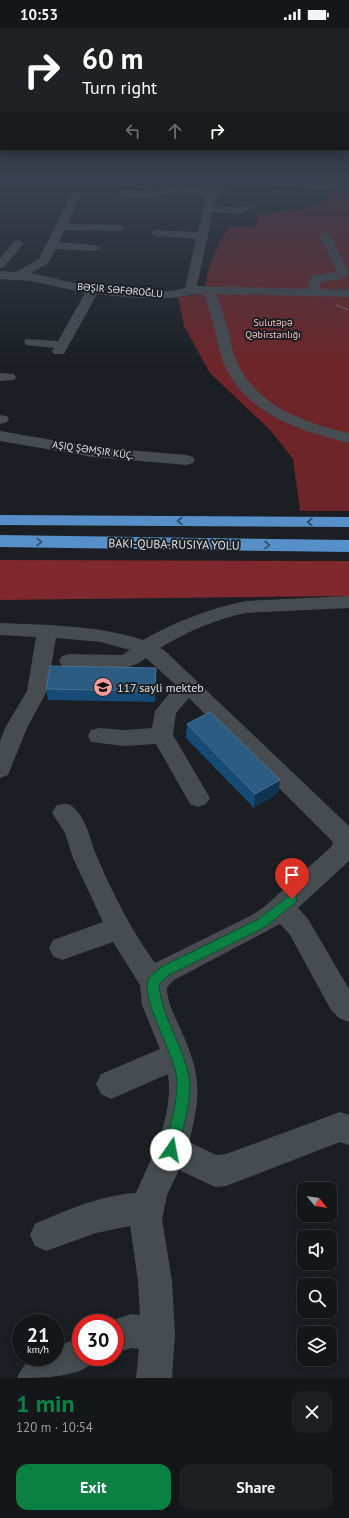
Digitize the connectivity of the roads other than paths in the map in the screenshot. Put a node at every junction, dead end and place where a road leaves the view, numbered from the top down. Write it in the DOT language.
graph roads {
  1 [pos="54,242"];
  2 [pos="201,242"];
  3 [pos="328,242"];
  4 [pos="18,243"];
  5 [pos="51,249"];
  6 [pos="92,252"];
  7 [pos="0,265"];
  8 [pos="0,276"];
  9 [pos="18,276"];
  10 [pos="72,278"];
  11 [pos="52,282"];
  12 [pos="93,290"];
  13 [pos="191,290"];
  14 [pos="210,291"];
  15 [pos="316,292"];
  16 [pos="349,293"];
  17 [pos="31,342"];
  18 [pos="0,436"];
  19 [pos="349,438"];
  20 [pos="187,460"];
  21 [pos="0,520"];
  22 [pos="349,522"];
  23 [pos="0,541"];
  24 [pos="349,546"];
  25 [pos="349,602"];
  26 [pos="0,629"];
  27 [pos="47,632"];
  28 [pos="145,648"];
  29 [pos="70,661"];
  30 [pos="188,685"];
  31 [pos="162,734"];
  32 [pos="99,736"];
  33 [pos="0,768"];
  34 [pos="198,798"];
  35 [pos="64,813"];
  36 [pos="282,908"];
  37 [pos="119,928"];
  38 [pos="62,948"];
  39 [pos="153,982"];
  40 [pos="349,1009"];
  41 [pos="177,1056"];
  42 [pos="111,1084"];
  43 [pos="349,1130"];
  44 [pos="171,1150"];
  45 [pos="147,1209"];
  46 [pos="46,1235"];
  47 [pos="124,1333"];
  48 [pos="158,1334"];
  49 [pos="72,1358"];
  50 [pos="35,1378"];
  51 [pos="154,1378"];
  1 -- 5 [label="street"];
  2 -- 13 [label="street"];
  3 -- 15 [label="street"];
  4 -- 7 [label="street"];
  5 -- 6 [label="street"];
  5 -- 9 [label="street"];
  8 -- 9 [label="street, BƏŞIR SƏFƏROĞLU"];
  9 -- 11 [label="street, BƏŞIR SƏFƏROĞLU"];
  10 -- 11 [label="street"];
  11 -- 12 [label="street, BƏŞIR SƏFƏROĞLU"];
  12 -- 13 [label="street, BƏŞIR SƏFƏROĞLU"];
  12 -- 17 [label="street"];
  13 -- 14 [label="street, BƏŞIR SƏFƏROĞLU"];
  14 -- 15 [label="street, BƏŞIR SƏFƏROĞLU"];
  14 -- 19 [label="street"];
  15 -- 16 [label="street, BƏŞIR SƏFƏROĞLU"];
  18 -- 20 [label="street"];
  22 -- 21 [label="highway, one-way"];
  23 -- 24 [label="highway, one-way"];
  25 -- 28 [label="street"];
  26 -- 27 [label="street"];
  27 -- 28 [label="street"];
  27 -- 33 [label="street"];
  28 -- 29 [label="street"];
  28 -- 30 [label="street"];
  30 -- 31 [label="street"];
  30 -- 36 [label="street"];
  31 -- 32 [label="street"];
  31 -- 34 [label="street"];
  35 -- 37 [label="street"];
  36 -- 39 [label="street"];
  36 -- 40 [label="street"];
  37 -- 38 [label="street"];
  37 -- 39 [label="street"];
  39 -- 41 [label="street"];
  41 -- 42 [label="street"];
  41 -- 44 [label="street"];
  43 -- 44 [label="street"];
  44 -- 45 [label="street"];
  45 -- 46 [label="street"];
  45 -- 48 [label="street"];
  47 -- 48 [label="street"];
  48 -- 51 [label="street"];
  49 -- 50 [label="street"];
}
